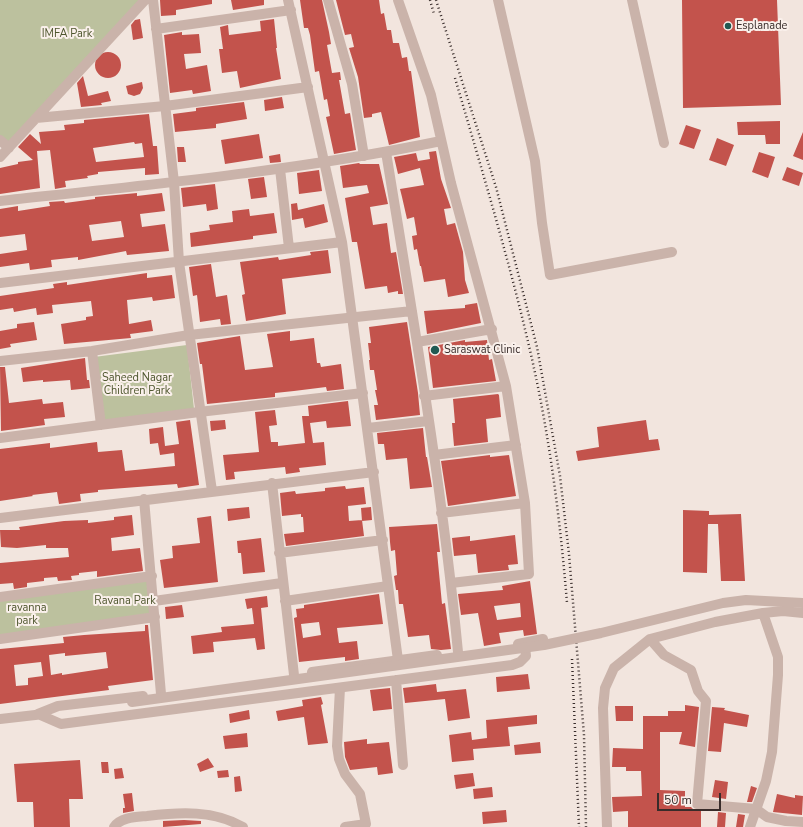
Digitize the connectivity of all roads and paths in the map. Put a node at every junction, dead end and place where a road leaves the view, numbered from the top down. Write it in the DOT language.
graph roads {
  1 [pos="145,0"];
  2 [pos="152,0"];
  3 [pos="328,0"];
  4 [pos="398,0"];
  5 [pos="498,0"];
  6 [pos="632,0"];
  7 [pos="289,5"];
  8 [pos="156,28"];
  9 [pos="308,87"];
  10 [pos="165,106"];
  11 [pos="36,118"];
  12 [pos="0,140"];
  13 [pos="441,141"];
  14 [pos="664,143"];
  15 [pos="9,148"];
  16 [pos="386,152"];
  17 [pos="364,156"];
  18 [pos="0,157"];
  19 [pos="324,162"];
  20 [pos="280,169"];
  21 [pos="174,182"];
  22 [pos="0,201"];
  23 [pos="342,242"];
  24 [pos="289,248"];
  25 [pos="672,252"];
  26 [pos="179,262"];
  27 [pos="0,283"];
  28 [pos="412,311"];
  29 [pos="353,316"];
  30 [pos="492,329"];
  31 [pos="189,335"];
  32 [pos="417,342"];
  33 [pos="92,350"];
  34 [pos="0,361"];
  35 [pos="506,386"];
  36 [pos="363,393"];
  37 [pos="424,396"];
  38 [pos="200,412"];
  39 [pos="428,421"];
  40 [pos="101,425"];
  41 [pos="368,428"];
  42 [pos="0,438"];
  43 [pos="516,445"];
  44 [pos="434,455"];
  45 [pos="374,472"];
  46 [pos="272,483"];
  47 [pos="212,491"];
  48 [pos="144,499"];
  49 [pos="525,503"];
  50 [pos="441,513"];
  51 [pos="0,518"];
  52 [pos="383,540"];
  53 [pos="279,553"];
  54 [pos="152,576"];
  55 [pos="282,583"];
  56 [pos="451,583"];
  57 [pos="388,586"];
  58 [pos="0,597"];
  59 [pos="154,600"];
  60 [pos="285,601"];
  61 [pos="803,603"];
  62 [pos="763,613"];
  63 [pos="803,613"];
  64 [pos="155,617"];
  65 [pos="0,639"];
  66 [pos="543,639"];
  67 [pos="650,639"];
  68 [pos="520,644"];
  69 [pos="458,652"];
  70 [pos="398,660"];
  71 [pos="294,675"];
  72 [pos="396,680"];
  73 [pos="340,688"];
  74 [pos="161,694"];
  75 [pos="38,714"];
  76 [pos="0,719"];
  77 [pos="403,765"];
  78 [pos="756,809"];
  79 [pos="803,822"];
  80 [pos="366,826"];
  81 [pos="114,827"];
  82 [pos="243,827"];
  83 [pos="345,827"];
  84 [pos="607,827"];
  85 [pos="750,827"];
  1 -- 11 [label="street"];
  2 -- 8 [label="street"];
  3 -- 17 [label="street"];
  4 -- 13 [label="street"];
  5 -- 25 [label="street"];
  6 -- 14 [label="street"];
  7 -- 8 [label="street"];
  7 -- 9 [label="street"];
  8 -- 10 [label="street"];
  9 -- 10 [label="street"];
  9 -- 19 [label="street"];
  10 -- 11 [label="street"];
  10 -- 21 [label="street"];
  11 -- 15 [label="street"];
  12 -- 15 [label="street"];
  13 -- 16 [label="street"];
  13 -- 30 [label="street"];
  15 -- 18 [label="street"];
  16 -- 17 [label="street"];
  16 -- 28 [label="street"];
  17 -- 19 [label="street"];
  19 -- 20 [label="street"];
  19 -- 23 [label="street"];
  20 -- 21 [label="street"];
  20 -- 24 [label="street"];
  21 -- 22 [label="street"];
  21 -- 26 [label="street"];
  23 -- 24 [label="street"];
  23 -- 29 [label="street"];
  24 -- 26 [label="street"];
  26 -- 27 [label="street"];
  26 -- 31 [label="street"];
  28 -- 29 [label="street"];
  28 -- 32 [label="street"];
  29 -- 31 [label="street"];
  29 -- 36 [label="street"];
  30 -- 32 [label="street"];
  30 -- 35 [label="street"];
  31 -- 33 [label="street"];
  31 -- 38 [label="street"];
  32 -- 37 [label="street"];
  33 -- 34 [label="street"];
  33 -- 40 [label="street"];
  35 -- 37 [label="street"];
  35 -- 43 [label="street"];
  36 -- 38 [label="street"];
  36 -- 41 [label="street"];
  37 -- 39 [label="street"];
  38 -- 40 [label="street"];
  38 -- 47 [label="street"];
  39 -- 41 [label="street"];
  39 -- 44 [label="street"];
  40 -- 42 [label="street"];
  41 -- 45 [label="street"];
  43 -- 44 [label="street"];
  43 -- 49 [label="street"];
  44 -- 50 [label="street"];
  45 -- 46 [label="street"];
  45 -- 52 [label="street"];
  46 -- 47 [label="street"];
  46 -- 53 [label="street"];
  47 -- 48 [label="street"];
  48 -- 51 [label="street"];
  48 -- 54 [label="street"];
  49 -- 50 [label="street"];
  49 -- 56 [label="street"];
  50 -- 56 [label="street"];
  52 -- 53 [label="street"];
  52 -- 57 [label="street"];
  53 -- 55 [label="street"];
  54 -- 58 [label="street"];
  54 -- 59 [label="street"];
  55 -- 59 [label="street"];
  55 -- 60 [label="street"];
  56 -- 69 [label="street"];
  57 -- 60 [label="street"];
  57 -- 70 [label="street"];
  59 -- 64 [label="street"];
  60 -- 71 [label="street"];
  61 -- 75 [label="street, bridge"];
  62 -- 63 [label="street"];
  62 -- 67 [label="street"];
  62 -- 78 [label="street"];
  64 -- 65 [label="street"];
  64 -- 74 [label="street"];
  66 -- 68 [label="street"];
  67 -- 78 [label="street"];
  67 -- 84 [label="street"];
  68 -- 69 [label="street"];
  68 -- 72 [label="street"];
  69 -- 70 [label="street"];
  70 -- 71 [label="street"];
  71 -- 74 [label="street"];
  72 -- 73 [label="street"];
  72 -- 77 [label="street"];
  73 -- 75 [label="street"];
  73 -- 80 [label="street"];
  74 -- 75 [label="street"];
  75 -- 76 [label="street"];
  78 -- 79 [label="street"];
  78 -- 85 [label="street"];
  80 -- 83 [label="street"];
  81 -- 82 [label="street"];
}
